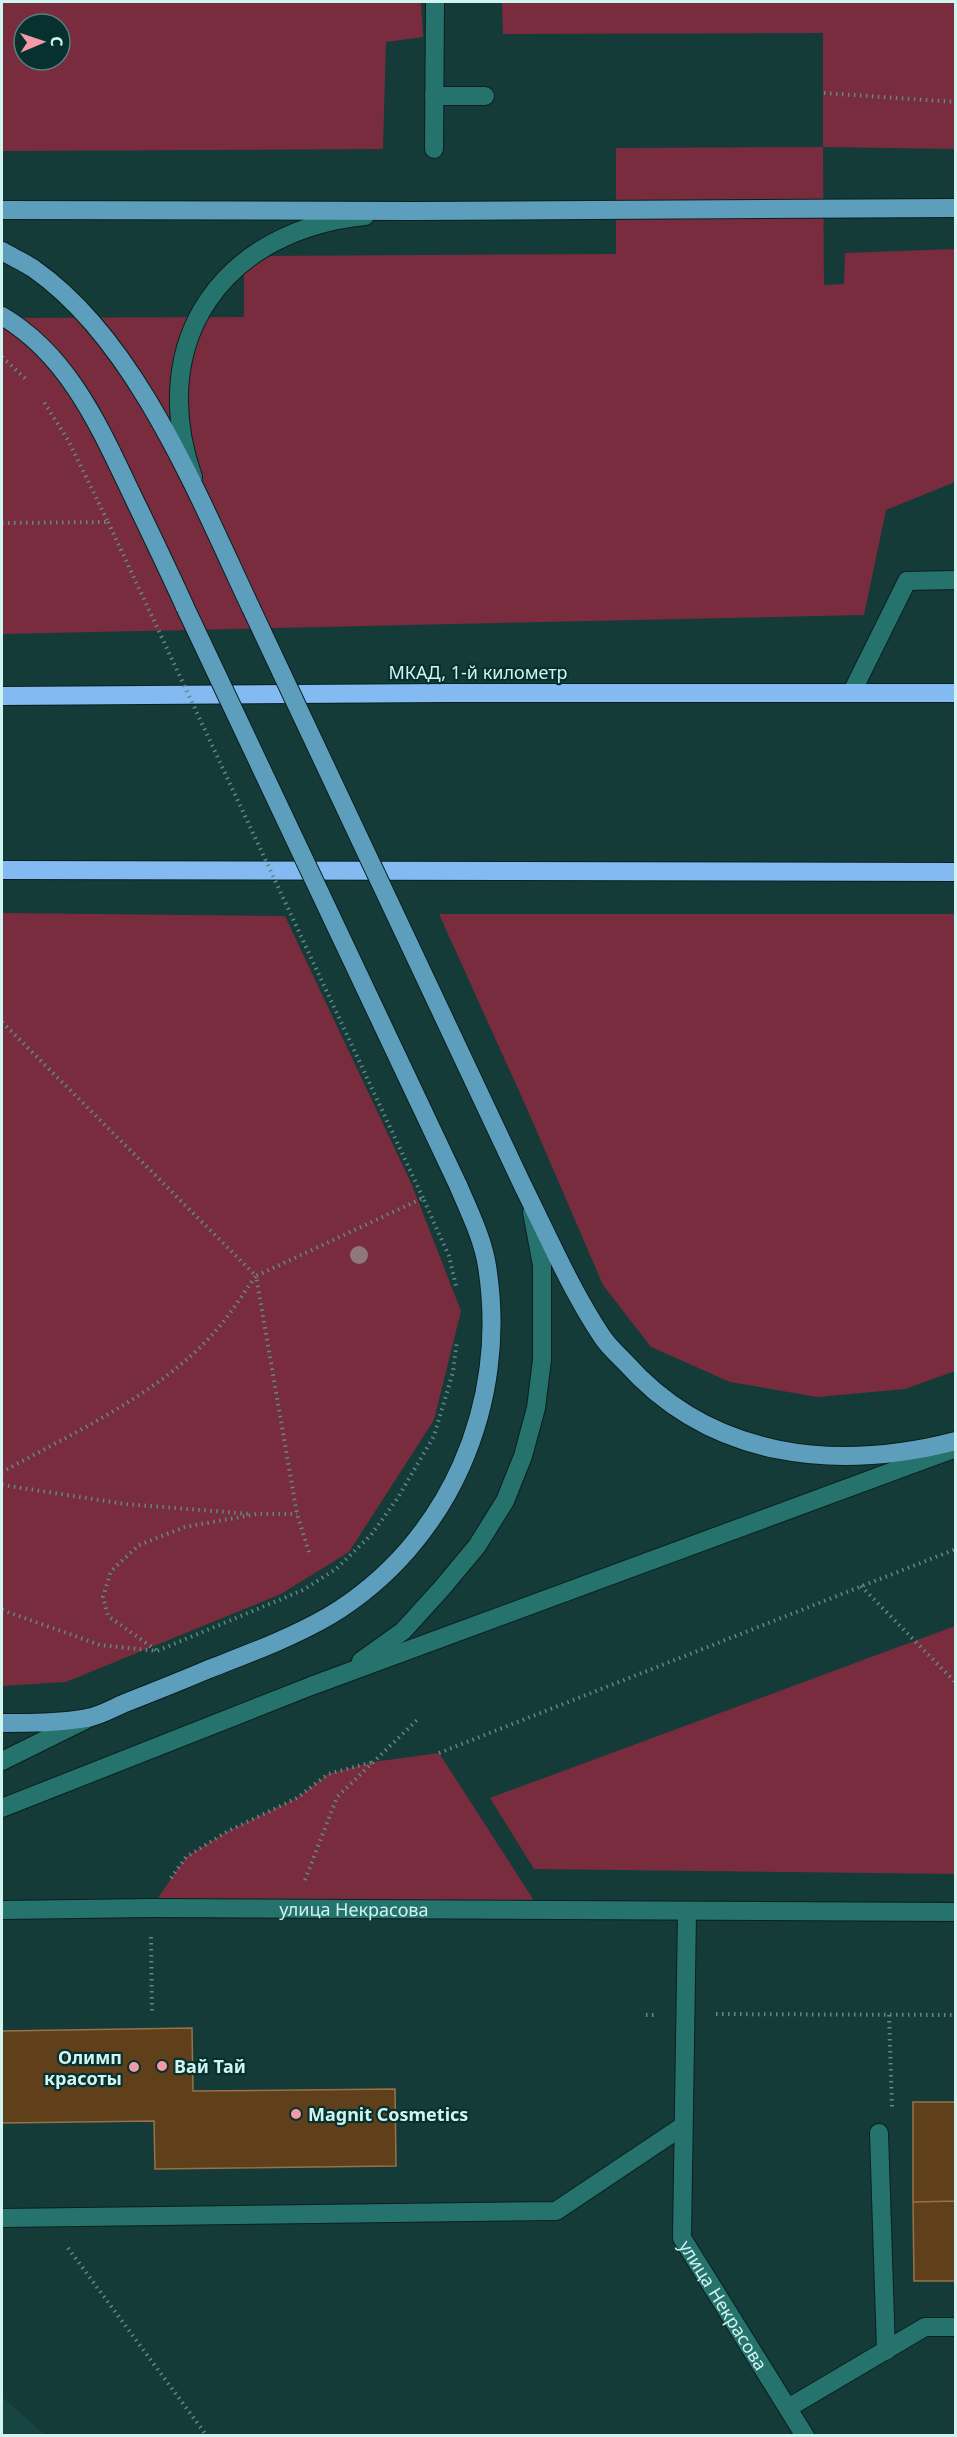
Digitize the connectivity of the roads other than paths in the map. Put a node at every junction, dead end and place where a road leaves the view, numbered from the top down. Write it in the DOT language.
graph roads {
  1 [pos="435,2"];
  2 [pos="434,96"];
  3 [pos="485,96"];
  4 [pos="434,149"];
  5 [pos="956,208"];
  6 [pos="2,210"];
  7 [pos="413,211"];
  8 [pos="2,251"];
  9 [pos="2,316"];
  10 [pos="208,518"];
  11 [pos="956,580"];
  12 [pos="852,692"];
  13 [pos="956,693"];
  14 [pos="2,696"];
  15 [pos="2,870"];
  16 [pos="956,872"];
  17 [pos="524,1186"];
  18 [pos="956,1441"];
  19 [pos="956,1449"];
  20 [pos="311,1686"];
  21 [pos="89,1718"];
  22 [pos="2,1723"];
  23 [pos="2,1761"];
  24 [pos="2,1808"];
  25 [pos="2,1899"];
  26 [pos="2,1910"];
  27 [pos="23,1910"];
  28 [pos="687,1912"];
  29 [pos="956,1912"];
  30 [pos="683,2126"];
  31 [pos="879,2133"];
  32 [pos="2,2218"];
  33 [pos="956,2327"];
  34 [pos="886,2351"];
  35 [pos="788,2408"];
  36 [pos="805,2436"];
  1 -- 2 [label="street"];
  2 -- 3 [label="street"];
  2 -- 4 [label="street"];
  5 -- 7 [label="main road"];
  6 -- 7 [label="main road"];
  7 -- 10 [label="street"];
  8 -- 10 [label="main road"];
  9 -- 21 [label="main road, bridge"];
  10 -- 17 [label="main road, bridge"];
  11 -- 12 [label="street"];
  12 -- 13 [label="highway, МКАД, 1-й километр"];
  12 -- 14 [label="highway, МКАД, 1-й километр"];
  15 -- 16 [label="highway"];
  17 -- 18 [label="main road"];
  17 -- 20 [label="street"];
  19 -- 20 [label="street"];
  20 -- 24 [label="street"];
  21 -- 22 [label="main road"];
  21 -- 23 [label="street"];
  25 -- 27 [label="street"];
  26 -- 27 [label="street, улица Некрасова"];
  27 -- 28 [label="street, улица Некрасова"];
  28 -- 29 [label="street, улица Некрасова"];
  28 -- 30 [label="street, улица Некрасова"];
  30 -- 32 [label="street"];
  30 -- 35 [label="street, улица Некрасова"];
  31 -- 34 [label="street"];
  33 -- 34 [label="street"];
  34 -- 35 [label="street"];
  35 -- 36 [label="street, улица Некрасова"];
}
